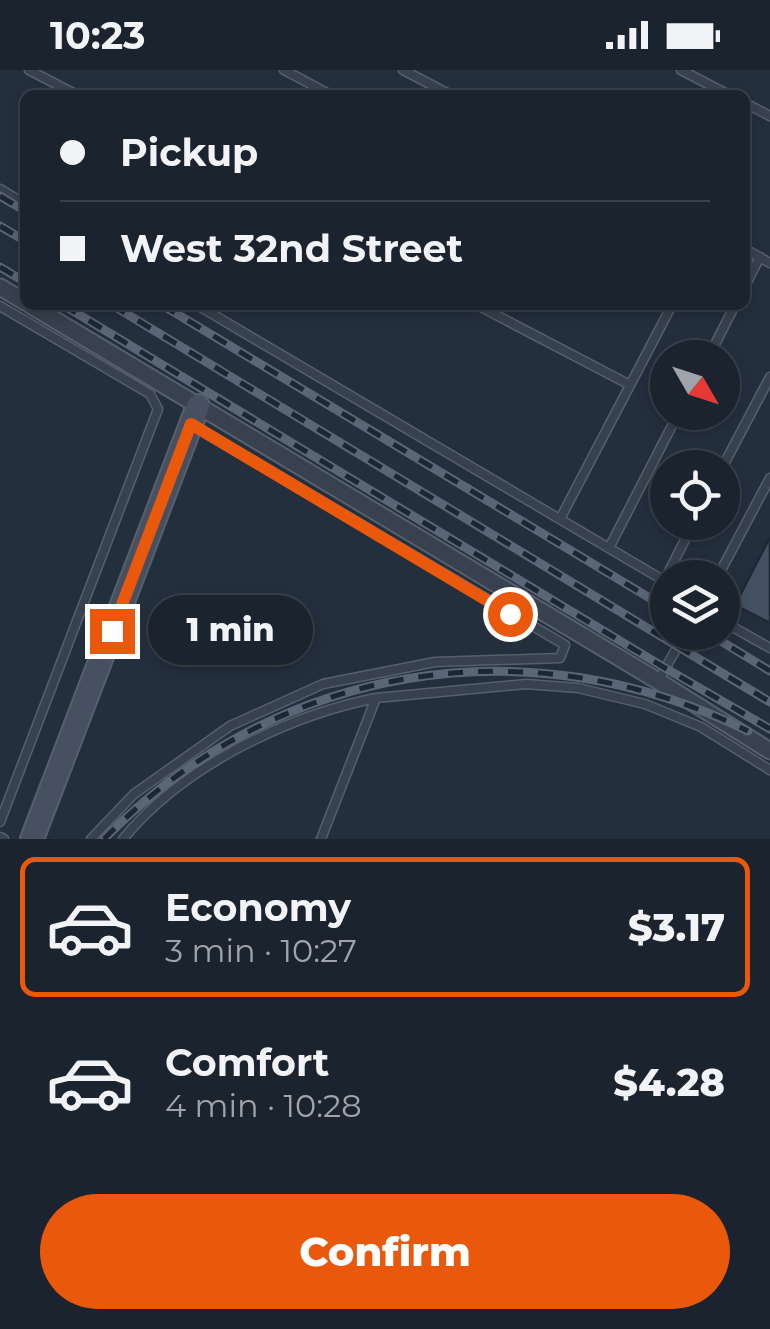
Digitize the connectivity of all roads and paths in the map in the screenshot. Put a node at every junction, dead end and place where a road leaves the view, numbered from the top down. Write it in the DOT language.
graph roads {
  1 [pos="29,70"];
  2 [pos="284,70"];
  3 [pos="403,70"];
  4 [pos="681,70"];
  5 [pos="67,90"];
  6 [pos="322,90"];
  7 [pos="441,90"];
  8 [pos="719,90"];
  9 [pos="750,252"];
  10 [pos="760,257"];
  11 [pos="770,262"];
  12 [pos="750,276"];
  13 [pos="0,306"];
  14 [pos="36,310"];
  15 [pos="205,310"];
  16 [pos="487,310"];
  17 [pos="669,310"];
  18 [pos="732,310"];
  19 [pos="717,340"];
  20 [pos="770,377"];
  21 [pos="630,385"];
  22 [pos="195,415"];
  23 [pos="670,430"];
  24 [pos="731,450"];
  25 [pos="770,478"];
  26 [pos="560,519"];
  27 [pos="609,548"];
  28 [pos="727,560"];
  29 [pos="650,572"];
  30 [pos="740,632"];
  31 [pos="770,648"];
  32 [pos="676,650"];
  33 [pos="658,681"];
  34 [pos="376,698"];
  35 [pos="770,751"];
  36 [pos="770,770"];
  37 [pos="0,822"];
  38 [pos="32,839"];
  39 [pos="91,839"];
  40 [pos="123,839"];
  41 [pos="321,839"];
  1 -- 5 [label="lane"];
  2 -- 6 [label="lane"];
  3 -- 7 [label="lane"];
  4 -- 8 [label="lane"];
  9 -- 10 [label="lane"];
  10 -- 11 [label="lane"];
  10 -- 12 [label="lane"];
  13 -- 37 [label="lane"];
  14 -- 22 [label="street"];
  15 -- 26 [label="lane"];
  16 -- 21 [label="lane"];
  17 -- 21 [label="lane"];
  18 -- 19 [label="lane"];
  20 -- 24 [label="lane"];
  21 -- 26 [label="lane"];
  22 -- 33 [label="street"];
  22 -- 38 [label="street"];
  22 -- 39 [label="lane"];
  23 -- 27 [label="lane"];
  25 -- 28 [label="lane"];
  26 -- 27 [label="lane"];
  27 -- 29 [label="lane"];
  30 -- 31 [label="lane"];
  32 -- 33 [label="lane"];
  33 -- 35 [label="street"];
  34 -- 36 [label="lane"];
  34 -- 40 [label="lane"];
  34 -- 41 [label="lane"];
}
